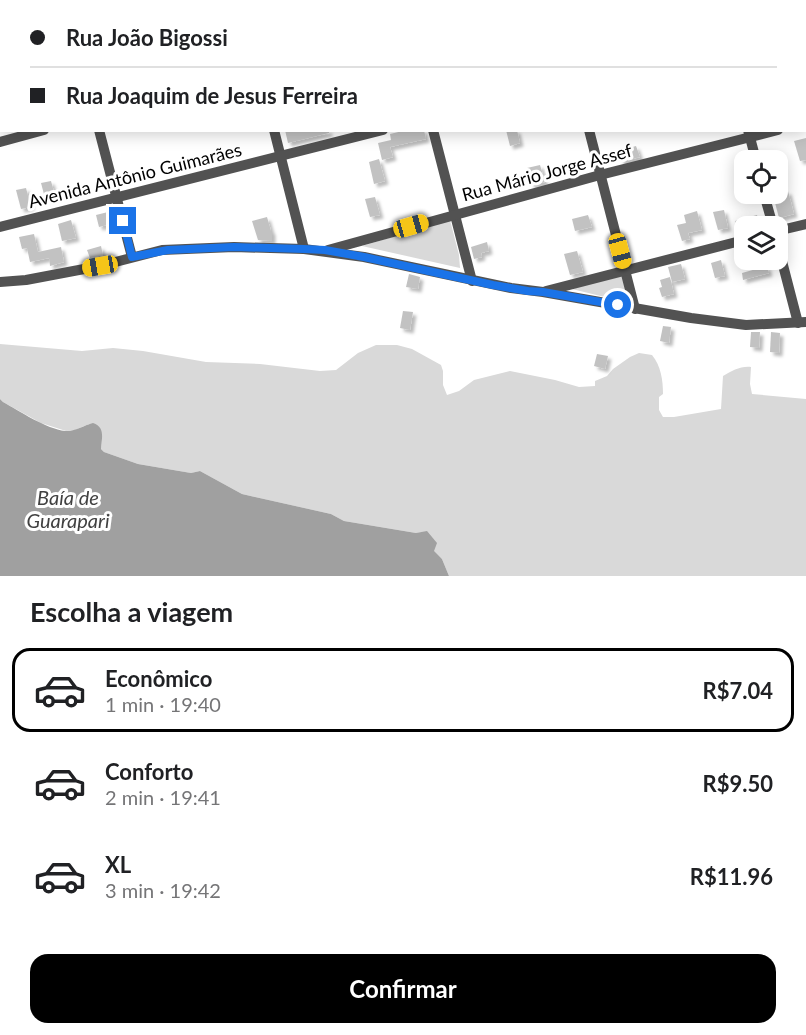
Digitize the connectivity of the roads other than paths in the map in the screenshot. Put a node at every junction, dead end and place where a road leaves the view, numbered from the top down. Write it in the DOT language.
graph roads {
  1 [pos="37,132"];
  2 [pos="100,132"];
  3 [pos="275,132"];
  4 [pos="375,132"];
  5 [pos="434,132"];
  6 [pos="589,132"];
  7 [pos="749,134"];
  8 [pos="0,142"];
  9 [pos="753,150"];
  10 [pos="281,157"];
  11 [pos="600,175"];
  12 [pos="116,197"];
  13 [pos="455,214"];
  14 [pos="806,224"];
  15 [pos="0,227"];
  16 [pos="788,228"];
  17 [pos="734,243"];
  18 [pos="304,249"];
  19 [pos="325,250"];
  20 [pos="132,257"];
  21 [pos="625,270"];
  22 [pos="786,270"];
  23 [pos="472,281"];
  24 [pos="0,282"];
  25 [pos="543,292"];
  26 [pos="635,309"];
  27 [pos="802,323"];
  1 -- 8 [label="street"];
  2 -- 12 [label="street"];
  3 -- 10 [label="street"];
  4 -- 10 [label="street, Avenida Antônio Guimarães"];
  5 -- 13 [label="street"];
  6 -- 11 [label="street"];
  7 -- 9 [label="street"];
  7 -- 11 [label="street, Rua Mário Jorge Assef"];
  10 -- 12 [label="street, Avenida Antônio Guimarães"];
  10 -- 18 [label="street"];
  11 -- 13 [label="street, Rua Mário Jorge Assef"];
  11 -- 21 [label="street"];
  12 -- 15 [label="street, Avenida Antônio Guimarães"];
  12 -- 20 [label="street"];
  13 -- 19 [label="street, Rua Mário Jorge Assef"];
  13 -- 23 [label="street"];
  14 -- 16 [label="street"];
  17 -- 21 [label="street"];
  18 -- 19 [label="street"];
  18 -- 20 [label="street"];
  19 -- 23 [label="street"];
  20 -- 24 [label="street"];
  21 -- 25 [label="street"];
  21 -- 26 [label="street"];
  22 -- 27 [label="street"];
  23 -- 25 [label="street"];
  25 -- 26 [label="street"];
  26 -- 27 [label="street"];
}
